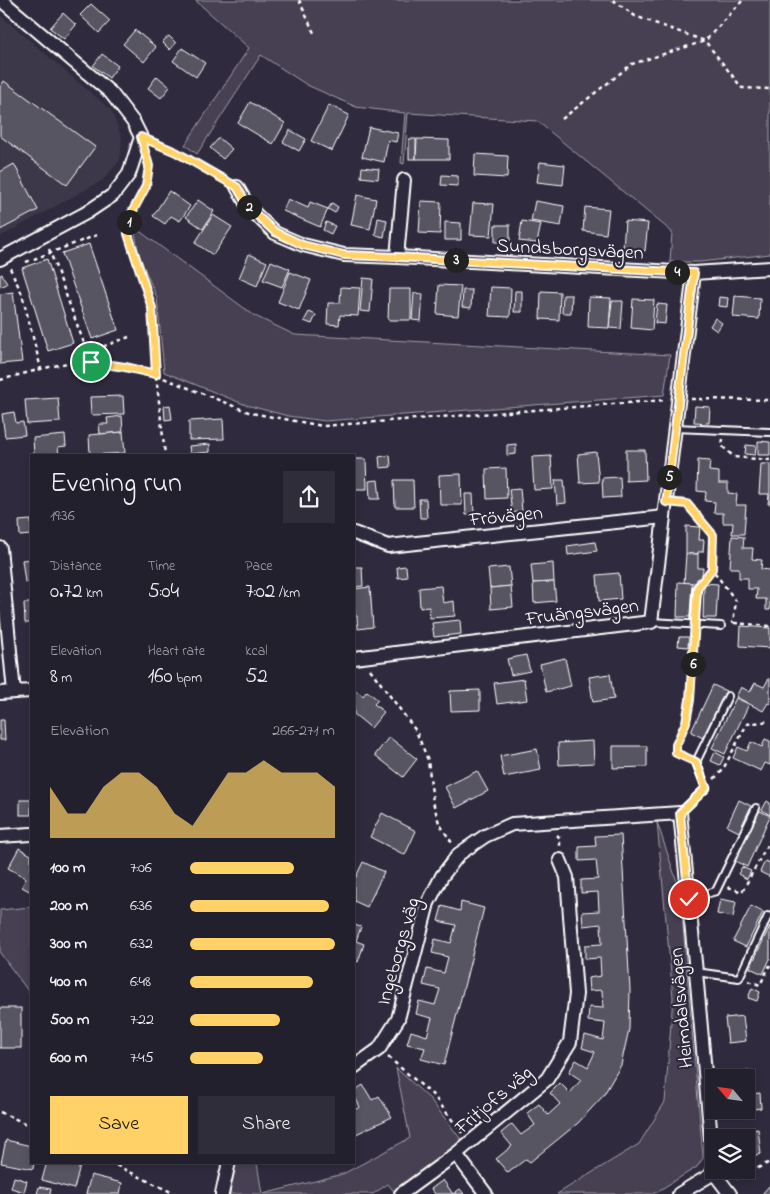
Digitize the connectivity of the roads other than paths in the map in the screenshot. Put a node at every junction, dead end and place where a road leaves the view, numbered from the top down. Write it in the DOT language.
graph roads {
  1 [pos="1,0"];
  2 [pos="404,180"];
  3 [pos="237,187"];
  4 [pos="2,257"];
  5 [pos="397,257"];
  6 [pos="770,268"];
  7 [pos="694,273"];
  8 [pos="675,428"];
  9 [pos="770,432"];
  10 [pos="664,517"];
  11 [pos="355,533"];
  12 [pos="0,548"];
  13 [pos="697,588"];
  14 [pos="651,622"];
  15 [pos="694,624"];
  16 [pos="721,626"];
  17 [pos="358,658"];
  18 [pos="30,691"];
  19 [pos="14,692"];
  20 [pos="0,693"];
  21 [pos="728,696"];
  22 [pos="756,808"];
  23 [pos="680,813"];
  24 [pos="30,834"];
  25 [pos="0,836"];
  26 [pos="560,860"];
  27 [pos="689,899"];
  28 [pos="768,916"];
  29 [pos="696,972"];
  30 [pos="355,1066"];
  31 [pos="710,1129"];
  32 [pos="456,1154"];
  33 [pos="230,1164"];
  34 [pos="705,1178"];
  35 [pos="718,1179"];
  36 [pos="726,1190"];
  37 [pos="222,1194"];
  38 [pos="401,1194"];
  39 [pos="486,1194"];
  40 [pos="679,1194"];
  1 -- 4 [label="street"];
  2 -- 5 [label="street"];
  3 -- 5 [label="street, Sundsborgsvägen"];
  5 -- 7 [label="street, Sundsborgsvägen"];
  6 -- 7 [label="street, Sundsborgsvägen"];
  7 -- 8 [label="street, Fruängsvägen"];
  8 -- 9 [label="lane"];
  8 -- 10 [label="street, Fruängsvägen"];
  10 -- 11 [label="street, Frövägen"];
  10 -- 14 [label="street, Fruängsvägen"];
  12 -- 19 [label="street"];
  13 -- 15 [label="lane"];
  14 -- 15 [label="lane"];
  14 -- 17 [label="street, Fruängsvägen"];
  15 -- 16 [label="lane"];
  18 -- 19 [label="street"];
  19 -- 20 [label="street"];
  21 -- 23 [label="lane"];
  22 -- 27 [label="lane"];
  23 -- 27 [label="street, Heimdalsvägen"];
  23 -- 30 [label="street, Ingeborgs väg"];
  24 -- 25 [label="street"];
  26 -- 32 [label="street, Fritjofs väg"];
  27 -- 29 [label="street, Heimdalsvägen"];
  28 -- 29 [label="lane"];
  29 -- 31 [label="street, Heimdalsvägen"];
  32 -- 38 [label="street, Fritjofs väg"];
  32 -- 39 [label="street"];
  33 -- 37 [label="street"];
  34 -- 40 [label="street"];
  35 -- 36 [label="street, Heimdalsvägen"];
}
